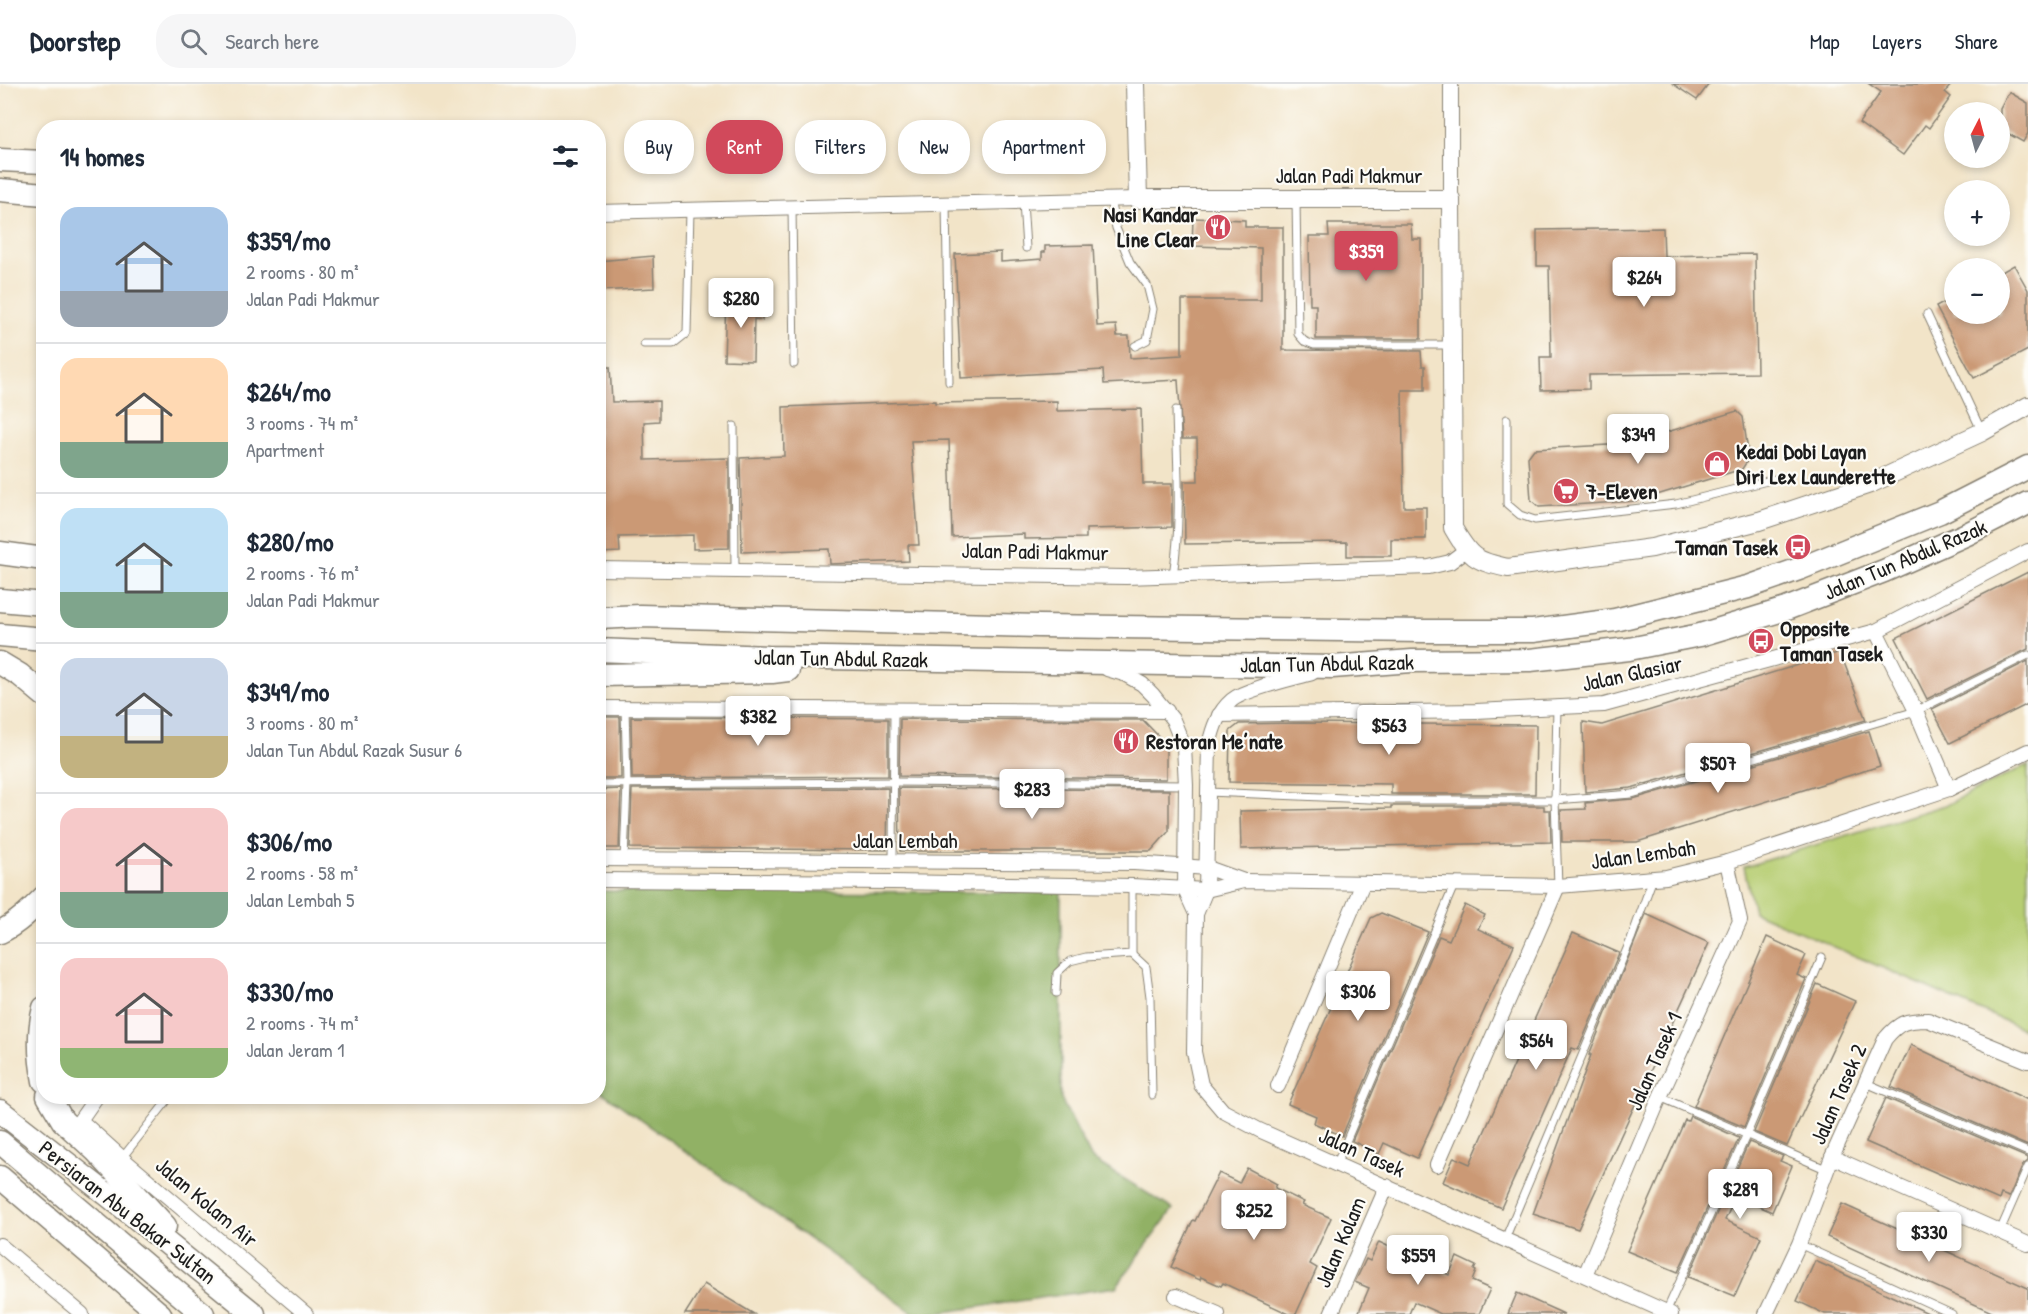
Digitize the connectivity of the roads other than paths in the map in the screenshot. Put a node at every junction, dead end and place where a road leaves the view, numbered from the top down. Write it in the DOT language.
graph roads {
  1 [pos="1135,84"];
  2 [pos="1451,84"];
  3 [pos="0,160"];
  4 [pos="36,162"];
  5 [pos="0,190"];
  6 [pos="36,193"];
  7 [pos="1138,199"];
  8 [pos="1296,199"];
  9 [pos="1451,199"];
  10 [pos="1110,200"];
  11 [pos="1023,202"];
  12 [pos="946,203"];
  13 [pos="792,206"];
  14 [pos="690,210"];
  15 [pos="606,212"];
  16 [pos="1026,248"];
  17 [pos="1927,314"];
  18 [pos="644,344"];
  19 [pos="1452,345"];
  20 [pos="1134,346"];
  21 [pos="794,364"];
  22 [pos="949,382"];
  23 [pos="2028,406"];
  24 [pos="1176,410"];
  25 [pos="1507,419"];
  26 [pos="734,426"];
  27 [pos="1982,432"];
  28 [pos="2028,466"];
  29 [pos="1784,477"];
  30 [pos="2028,503"];
  31 [pos="1466,550"];
  32 [pos="2028,551"];
  33 [pos="0,553"];
  34 [pos="36,558"];
  35 [pos="606,569"];
  36 [pos="735,572"];
  37 [pos="1173,574"];
  38 [pos="0,600"];
  39 [pos="36,603"];
  40 [pos="606,612"];
  41 [pos="640,616"];
  42 [pos="606,618"];
  43 [pos="1876,631"];
  44 [pos="0,635"];
  45 [pos="36,638"];
  46 [pos="606,650"];
  47 [pos="2028,655"];
  48 [pos="870,658"];
  49 [pos="0,663"];
  50 [pos="1082,663"];
  51 [pos="1332,667"];
  52 [pos="606,675"];
  53 [pos="36,688"];
  54 [pos="1557,707"];
  55 [pos="606,708"];
  56 [pos="625,708"];
  57 [pos="894,710"];
  58 [pos="1167,711"];
  59 [pos="1916,711"];
  60 [pos="1219,715"];
  61 [pos="2028,751"];
  62 [pos="894,782"];
  63 [pos="606,784"];
  64 [pos="627,784"];
  65 [pos="1186,785"];
  66 [pos="1949,789"];
  67 [pos="1208,792"];
  68 [pos="1555,800"];
  69 [pos="606,859"];
  70 [pos="624,859"];
  71 [pos="893,861"];
  72 [pos="1727,862"];
  73 [pos="1186,867"];
  74 [pos="1208,868"];
  75 [pos="1653,878"];
  76 [pos="606,880"];
  77 [pos="624,880"];
  78 [pos="1244,881"];
  79 [pos="893,882"];
  80 [pos="1363,883"];
  81 [pos="1455,883"];
  82 [pos="1132,886"];
  83 [pos="1558,886"];
  84 [pos="1185,890"];
  85 [pos="1206,890"];
  86 [pos="36,904"];
  87 [pos="1196,914"];
  88 [pos="0,932"];
  89 [pos="1132,954"];
  90 [pos="1822,957"];
  91 [pos="1056,993"];
  92 [pos="2028,1061"];
  93 [pos="1866,1083"];
  94 [pos="1278,1086"];
  95 [pos="1152,1095"];
  96 [pos="1660,1097"];
  97 [pos="53,1104"];
  98 [pos="91,1104"];
  99 [pos="165,1104"];
  100 [pos="0,1111"];
  101 [pos="77,1125"];
  102 [pos="1746,1136"];
  103 [pos="0,1142"];
  104 [pos="2028,1152"];
  105 [pos="122,1158"];
  106 [pos="1337,1163"];
  107 [pos="1830,1163"];
  108 [pos="1437,1165"];
  109 [pos="2028,1167"];
  110 [pos="0,1177"];
  111 [pos="1387,1186"];
  112 [pos="2000,1231"];
  113 [pos="1505,1239"];
  114 [pos="1799,1244"];
  115 [pos="2028,1244"];
  116 [pos="0,1245"];
  117 [pos="1585,1275"];
  118 [pos="215,1281"];
  119 [pos="1176,1296"];
  120 [pos="1669,1313"];
  121 [pos="82,1314"];
  122 [pos="160,1314"];
  123 [pos="203,1314"];
  124 [pos="254,1314"];
  125 [pos="306,1314"];
  126 [pos="1218,1314"];
  127 [pos="1331,1314"];
  128 [pos="1766,1314"];
  129 [pos="1953,1314"];
  1 -- 7 [label="street"];
  2 -- 9 [label="street"];
  3 -- 4 [label="highway"];
  5 -- 6 [label="highway"];
  7 -- 8 [label="street, Jalan Padi Makmur"];
  7 -- 10 [label="street, Jalan Padi Makmur"];
  8 -- 9 [label="street, Jalan Padi Makmur"];
  8 -- 19 [label="lane"];
  9 -- 19 [label="street"];
  10 -- 11 [label="street, Jalan Padi Makmur"];
  10 -- 20 [label="lane"];
  11 -- 12 [label="street, Jalan Padi Makmur"];
  11 -- 16 [label="lane"];
  12 -- 13 [label="street, Jalan Padi Makmur"];
  12 -- 22 [label="lane"];
  13 -- 14 [label="street, Jalan Padi Makmur"];
  13 -- 21 [label="lane"];
  14 -- 15 [label="street, Jalan Padi Makmur"];
  14 -- 18 [label="lane"];
  17 -- 27 [label="lane"];
  19 -- 31 [label="street"];
  23 -- 27 [label="street"];
  24 -- 37 [label="lane"];
  25 -- 29 [label="lane"];
  26 -- 36 [label="lane"];
  27 -- 31 [label="street"];
  28 -- 41 [label="highway, Jalan Tun Abdul Razak"];
  30 -- 51 [label="highway, Jalan Tun Abdul Razak"];
  31 -- 37 [label="street, Jalan Padi Makmur"];
  32 -- 43 [label="street, Jalan Glasiar"];
  33 -- 34 [label="highway"];
  35 -- 36 [label="street, Jalan Padi Makmur"];
  36 -- 37 [label="street, Jalan Padi Makmur"];
  38 -- 39 [label="highway"];
  40 -- 41 [label="highway"];
  41 -- 42 [label="highway"];
  43 -- 54 [label="street, Jalan Glasiar"];
  43 -- 59 [label="street"];
  44 -- 45 [label="highway"];
  46 -- 48 [label="highway, Jalan Tun Abdul Razak"];
  47 -- 59 [label="lane"];
  48 -- 50 [label="highway, Jalan Tun Abdul Razak"];
  48 -- 52 [label="highway"];
  49 -- 53 [label="highway"];
  50 -- 51 [label="highway, Jalan Tun Abdul Razak"];
  50 -- 58 [label="street, Jalan Tasek"];
  51 -- 60 [label="street"];
  54 -- 60 [label="street, Jalan Glasiar"];
  54 -- 68 [label="lane"];
  55 -- 56 [label="street"];
  56 -- 57 [label="street"];
  56 -- 64 [label="lane"];
  57 -- 58 [label="street"];
  57 -- 62 [label="lane"];
  58 -- 65 [label="street, Jalan Tasek"];
  59 -- 66 [label="street"];
  59 -- 68 [label="lane"];
  60 -- 67 [label="street, Jalan Tasek"];
  61 -- 66 [label="street, Jalan Lembah"];
  62 -- 64 [label="lane"];
  62 -- 65 [label="lane"];
  62 -- 71 [label="lane"];
  63 -- 64 [label="lane"];
  64 -- 70 [label="lane"];
  65 -- 73 [label="street, Jalan Tasek"];
  66 -- 72 [label="street, Jalan Lembah"];
  67 -- 68 [label="lane"];
  67 -- 74 [label="street, Jalan Tasek"];
  68 -- 83 [label="lane"];
  69 -- 70 [label="street, Jalan Lembah"];
  70 -- 71 [label="street, Jalan Lembah"];
  70 -- 77 [label="street"];
  71 -- 73 [label="street, Jalan Lembah"];
  71 -- 79 [label="street"];
  72 -- 75 [label="street, Jalan Lembah"];
  72 -- 96 [label="street, Jalan Tasek 1"];
  73 -- 74 [label="street, Jalan Lembah"];
  73 -- 84 [label="street, Jalan Tasek"];
  74 -- 78 [label="street, Jalan Lembah"];
  74 -- 85 [label="street, Jalan Tasek"];
  75 -- 83 [label="street, Jalan Lembah"];
  75 -- 113 [label="lane"];
  76 -- 77 [label="street, Jalan Lembah"];
  77 -- 79 [label="street, Jalan Lembah"];
  78 -- 80 [label="street, Jalan Lembah"];
  78 -- 85 [label="street, Jalan Lembah"];
  79 -- 82 [label="street, Jalan Lembah"];
  80 -- 81 [label="street, Jalan Lembah"];
  80 -- 94 [label="street"];
  81 -- 83 [label="street, Jalan Lembah"];
  81 -- 106 [label="lane"];
  82 -- 84 [label="street, Jalan Lembah"];
  82 -- 89 [label="lane"];
  83 -- 108 [label="street"];
  84 -- 85 [label="street, Jalan Lembah"];
  84 -- 87 [label="street, Jalan Tasek"];
  85 -- 87 [label="street, Jalan Tasek"];
  86 -- 88 [label="highway"];
  87 -- 106 [label="street, Jalan Tasek"];
  89 -- 91 [label="lane"];
  89 -- 95 [label="lane"];
  90 -- 102 [label="lane"];
  92 -- 93 [label="street, Jalan Tasek 2"];
  93 -- 104 [label="lane"];
  93 -- 107 [label="street, Jalan Tasek 2"];
  96 -- 102 [label="lane"];
  96 -- 117 [label="street, Jalan Tasek 1"];
  97 -- 101 [label="highway"];
  98 -- 101 [label="street"];
  99 -- 105 [label="lane"];
  100 -- 118 [label="highway, Persiaran Abu Bakar Sultan"];
  101 -- 105 [label="street, Jalan Kolam Air"];
  101 -- 118 [label="highway"];
  102 -- 107 [label="lane"];
  102 -- 120 [label="lane"];
  103 -- 123 [label="highway, Persiaran Abu Bakar Sultan"];
  105 -- 125 [label="street, Jalan Kolam Air"];
  106 -- 111 [label="street, Jalan Tasek"];
  107 -- 112 [label="street"];
  107 -- 114 [label="street, Jalan Tasek 2"];
  109 -- 112 [label="lane"];
  110 -- 122 [label="highway"];
  111 -- 113 [label="street, Jalan Tasek"];
  111 -- 127 [label="street, Jalan Kolam"];
  112 -- 115 [label="street"];
  113 -- 117 [label="street, Jalan Tasek"];
  114 -- 128 [label="street, Jalan Tasek 2"];
  114 -- 129 [label="lane"];
  116 -- 121 [label="street"];
  117 -- 120 [label="street, Jalan Tasek"];
  118 -- 124 [label="highway, Persiaran Abu Bakar Sultan"];
  119 -- 126 [label="street"];
}
